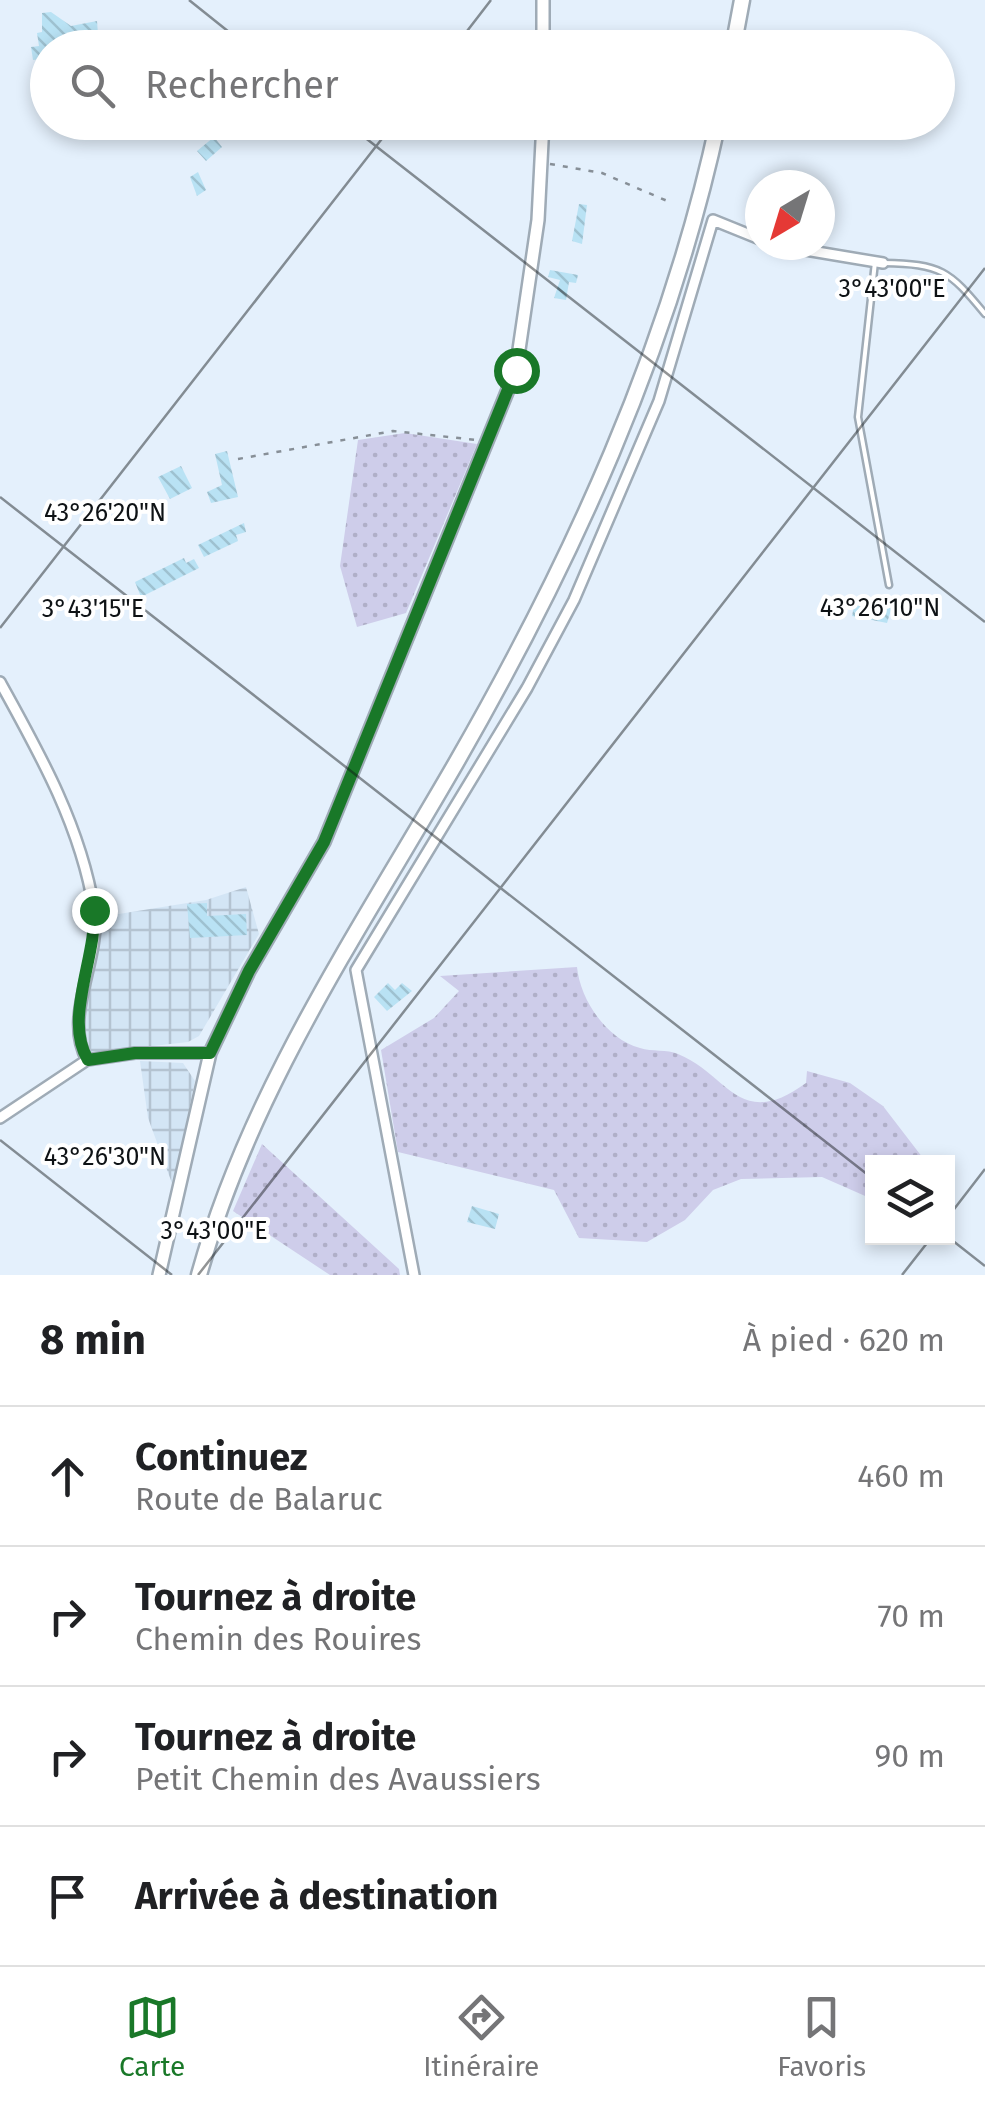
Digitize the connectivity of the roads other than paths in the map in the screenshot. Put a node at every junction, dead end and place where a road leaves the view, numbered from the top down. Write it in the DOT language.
graph roads {
  1 [pos="542,0"];
  2 [pos="742,0"];
  3 [pos="543,30"];
  4 [pos="736,30"];
  5 [pos="543,140"];
  6 [pos="713,140"];
  7 [pos="745,233"];
  8 [pos="835,255"];
  9 [pos="879,263"];
  10 [pos="985,314"];
  11 [pos="889,585"];
  12 [pos="0,682"];
  13 [pos="210,1053"];
  14 [pos="88,1060"];
  15 [pos="0,1118"];
  16 [pos="159,1275"];
  17 [pos="198,1275"];
  18 [pos="414,1275"];
  1 -- 3 [label="street"];
  2 -- 4 [label="main road"];
  5 -- 13 [label="street"];
  6 -- 17 [label="main road"];
  7 -- 18 [label="street"];
  8 -- 9 [label="street"];
  9 -- 10 [label="lane"];
  9 -- 11 [label="lane"];
  12 -- 14 [label="street"];
  13 -- 14 [label="street"];
  13 -- 16 [label="street"];
  14 -- 15 [label="street"];
}
